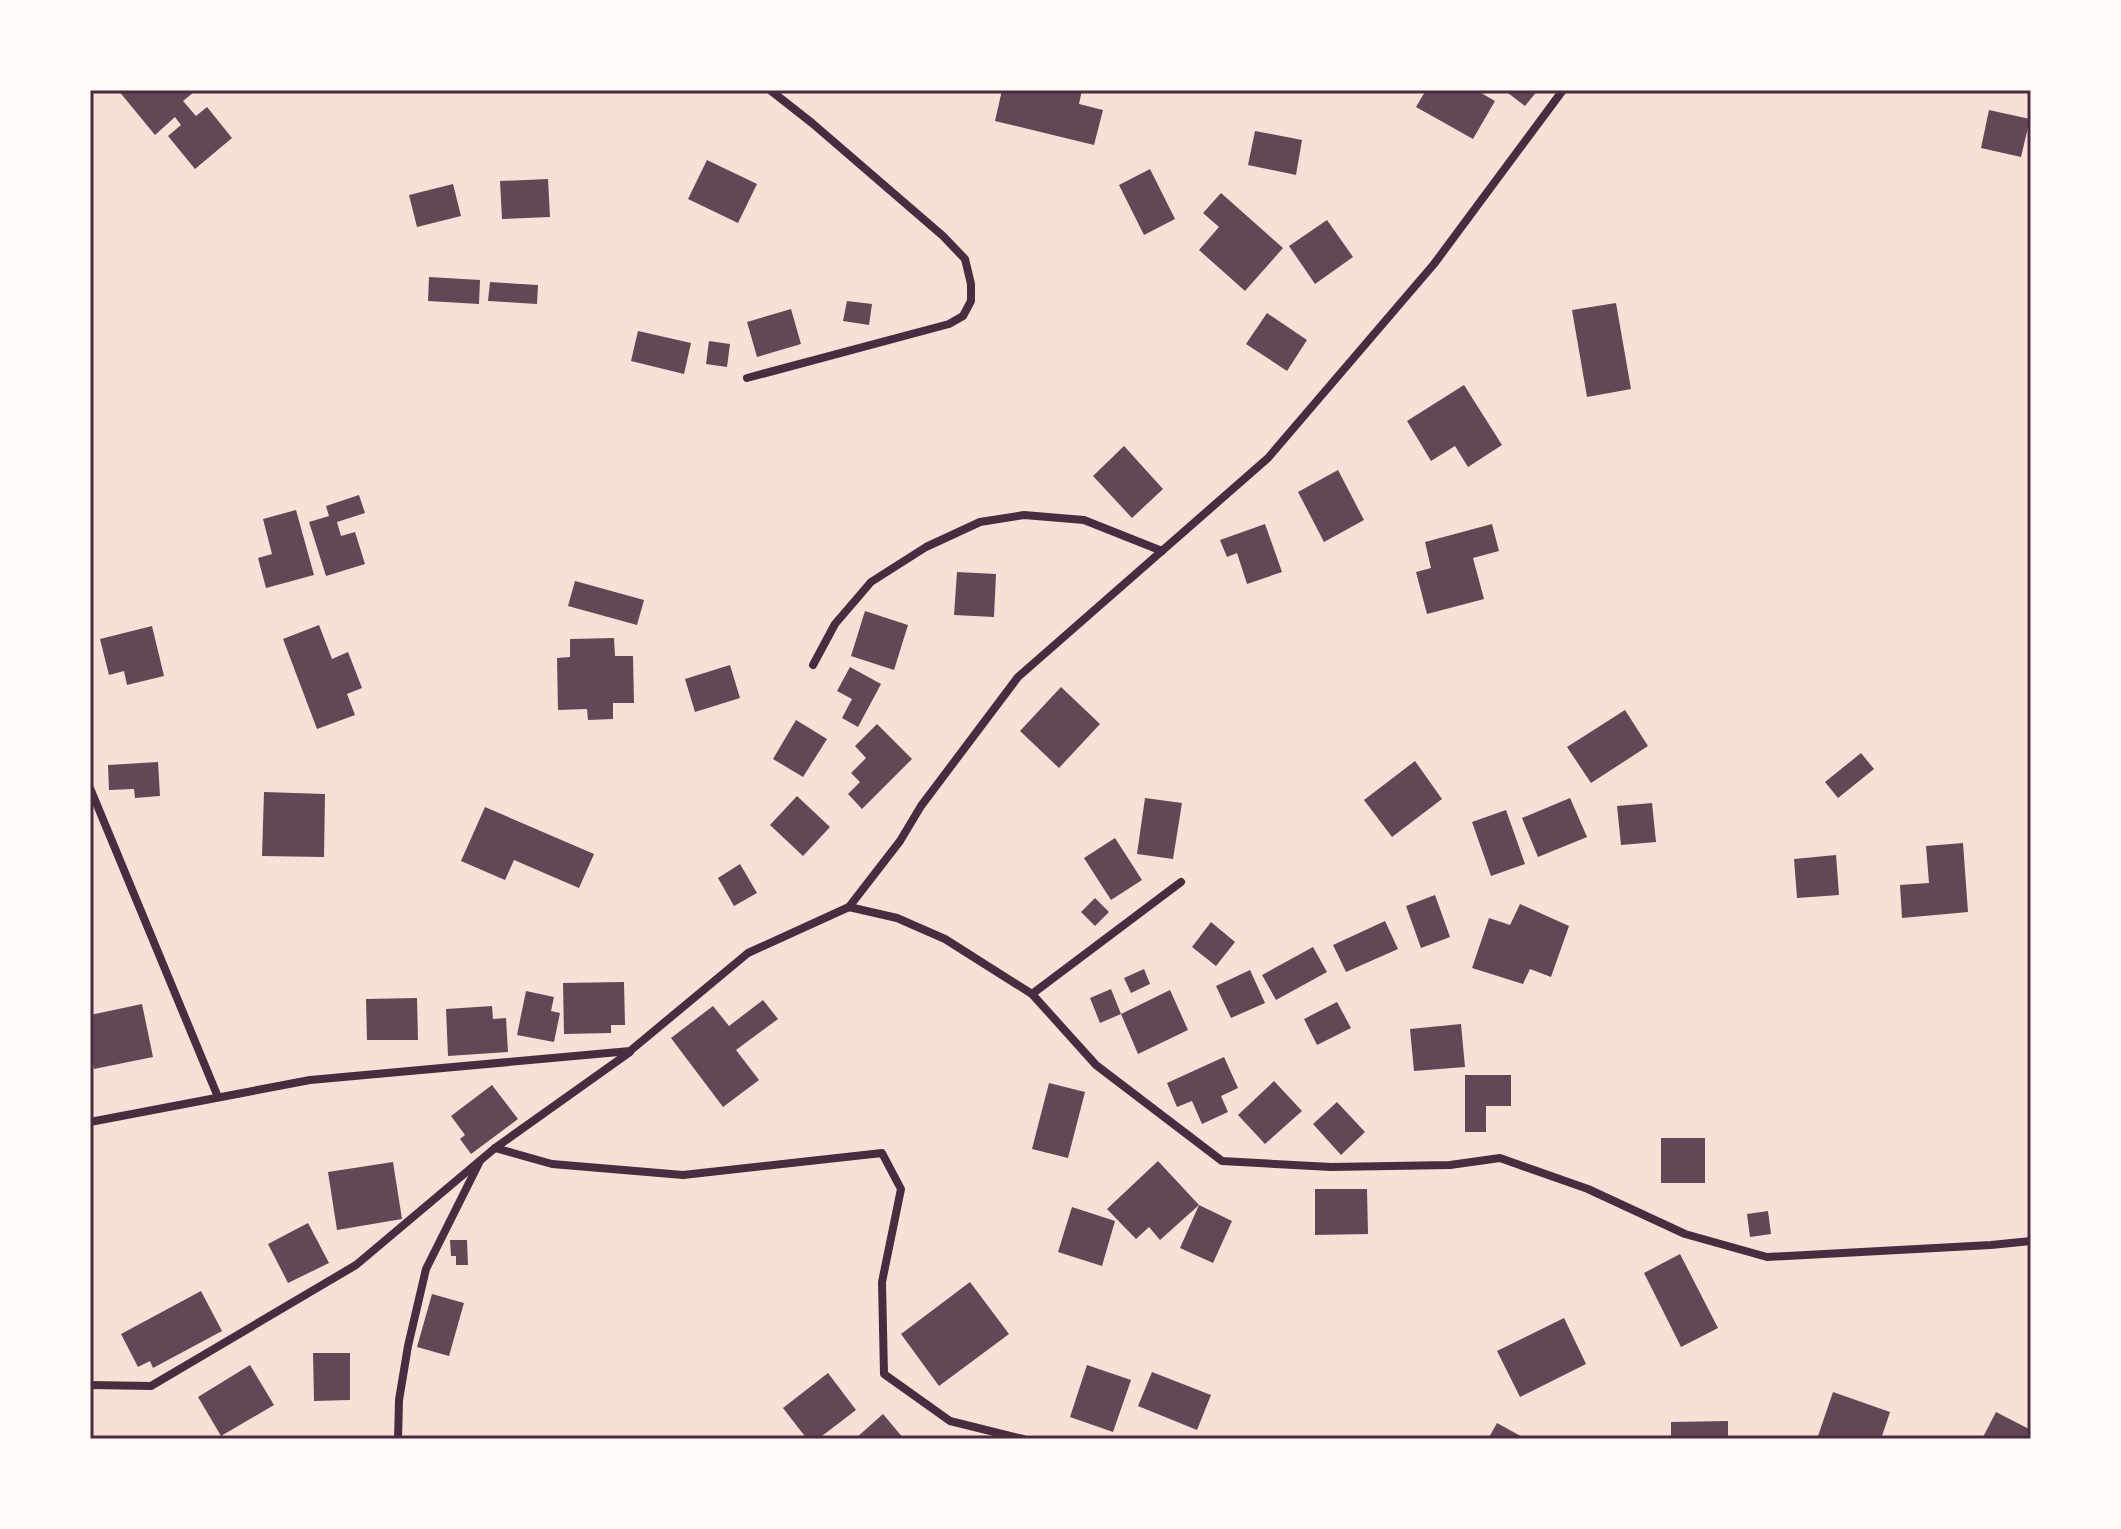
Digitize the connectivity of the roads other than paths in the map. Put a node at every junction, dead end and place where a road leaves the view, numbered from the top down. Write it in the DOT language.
graph roads {
  1 [pos="770,90"];
  2 [pos="1563,90"];
  3 [pos="747,378"];
  4 [pos="1162,551"];
  5 [pos="813,665"];
  6 [pos="90,788"];
  7 [pos="1181,882"];
  8 [pos="849,907"];
  9 [pos="1032,994"];
  10 [pos="630,1051"];
  11 [pos="218,1097"];
  12 [pos="90,1122"];
  13 [pos="495,1148"];
  14 [pos="480,1159"];
  15 [pos="2031,1241"];
  16 [pos="90,1385"];
  17 [pos="398,1439"];
  18 [pos="1023,1439"];
  1 -- 3 [label="street"];
  2 -- 4 [label="street"];
  4 -- 5 [label="street"];
  4 -- 8 [label="street"];
  6 -- 11 [label="street"];
  7 -- 9 [label="street"];
  8 -- 9 [label="street"];
  8 -- 10 [label="street"];
  9 -- 15 [label="street"];
  10 -- 11 [label="street"];
  10 -- 13 [label="street"];
  11 -- 12 [label="street"];
  13 -- 14 [label="street"];
  13 -- 18 [label="street"];
  14 -- 16 [label="street"];
  14 -- 17 [label="street"];
}
